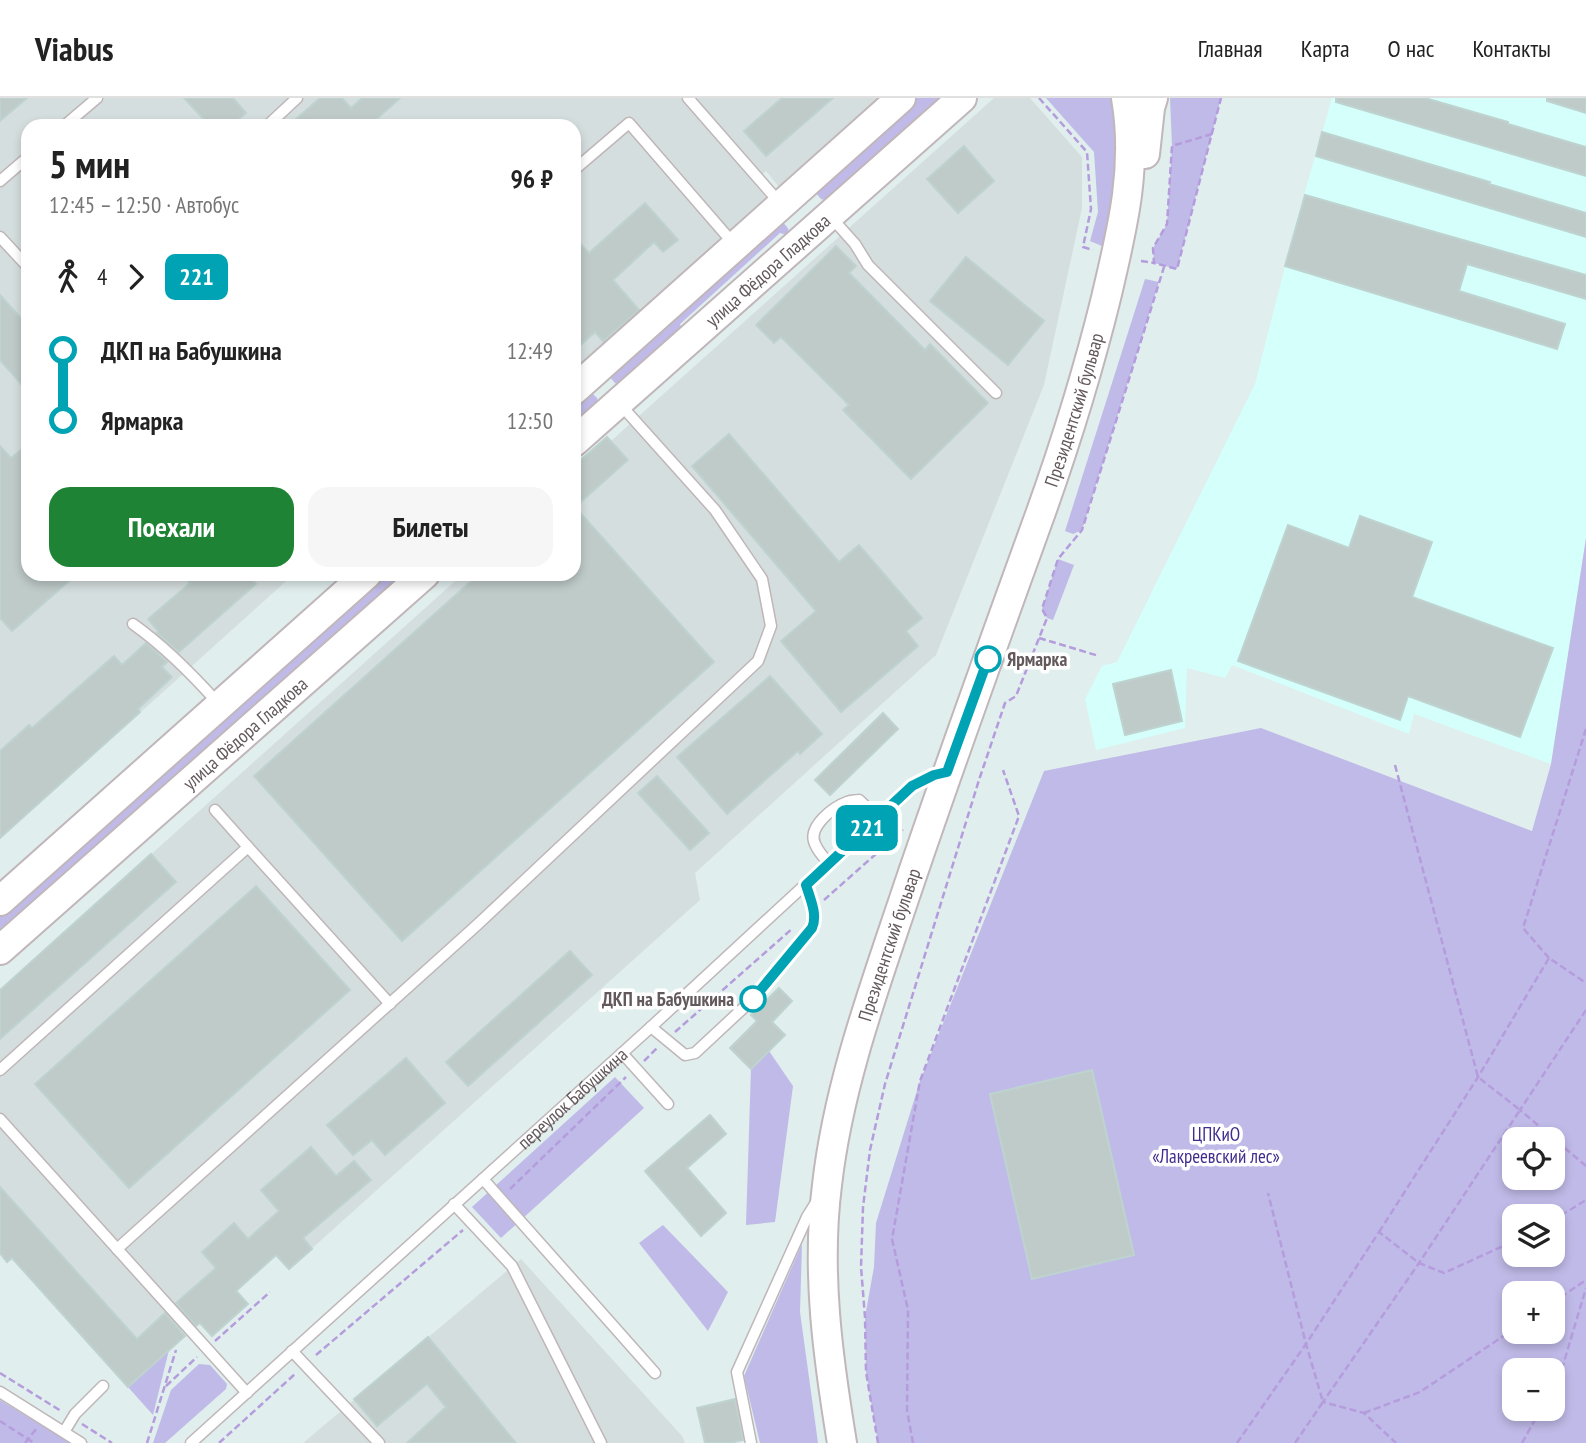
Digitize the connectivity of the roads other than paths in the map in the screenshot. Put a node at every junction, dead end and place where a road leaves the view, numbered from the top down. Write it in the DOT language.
graph roads {
  1 [pos="97,98"];
  2 [pos="298,98"];
  3 [pos="688,98"];
  4 [pos="901,98"];
  5 [pos="962,98"];
  6 [pos="1126,98"];
  7 [pos="1153,98"];
  8 [pos="72,119"];
  9 [pos="275,119"];
  10 [pos="21,163"];
  11 [pos="581,164"];
  12 [pos="1,179"];
  13 [pos="787,200"];
  14 [pos="825,220"];
  15 [pos="0,237"];
  16 [pos="735,246"];
  17 [pos="21,260"];
  18 [pos="583,382"];
  19 [pos="996,393"];
  20 [pos="619,402"];
  21 [pos="581,436"];
  22 [pos="359,581"];
  23 [pos="417,581"];
  24 [pos="133,624"];
  25 [pos="220,705"];
  26 [pos="955,772"];
  27 [pos="215,810"];
  28 [pos="878,818"];
  29 [pos="248,847"];
  30 [pos="829,863"];
  31 [pos="40,866"];
  32 [pos="806,885"];
  33 [pos="64,894"];
  34 [pos="0,901"];
  35 [pos="0,950"];
  36 [pos="390,1004"];
  37 [pos="651,1027"];
  38 [pos="622,1053"];
  39 [pos="0,1070"];
  40 [pos="668,1104"];
  41 [pos="0,1119"];
  42 [pos="483,1179"];
  43 [pos="827,1185"];
  44 [pos="454,1205"];
  45 [pos="117,1249"];
  46 [pos="292,1352"];
  47 [pos="655,1373"];
  48 [pos="103,1386"];
  49 [pos="0,1392"];
  50 [pos="247,1393"];
  51 [pos="64,1432"];
  52 [pos="81,1443"];
  53 [pos="191,1443"];
  54 [pos="379,1443"];
  55 [pos="601,1443"];
  56 [pos="751,1443"];
  57 [pos="842,1443"];
  58 [pos="860,1443"];
  1 -- 8 [label="lane"];
  2 -- 9 [label="lane"];
  3 -- 13 [label="lane"];
  4 -- 13 [label="main road, улица Фёдора Гладкова"];
  5 -- 14 [label="main road, улица Фёдора Гладкова"];
  6 -- 26 [label="main road, Президентский бульвар"];
  7 -- 26 [label="main road, Президентский бульвар"];
  10 -- 12 [label="lane"];
  11 -- 16 [label="lane"];
  13 -- 14 [label="main road"];
  13 -- 16 [label="main road, улица Фёдора Гладкова"];
  14 -- 19 [label="lane"];
  14 -- 20 [label="main road, улица Фёдора Гладкова"];
  15 -- 17 [label="lane"];
  16 -- 18 [label="main road, улица Фёдора Гладкова"];
  18 -- 20 [label="main road"];
  20 -- 21 [label="main road, улица Фёдора Гладкова"];
  20 -- 36 [label="lane"];
  22 -- 25 [label="main road, улица Фёдора Гладкова"];
  23 -- 33 [label="main road, улица Фёдора Гладкова"];
  24 -- 25 [label="lane"];
  25 -- 31 [label="main road, улица Фёдора Гладкова"];
  26 -- 28 [label="lane, переулок Бабушкина"];
  26 -- 43 [label="main road, Президентский бульвар"];
  26 -- 58 [label="main road, Президентский бульвар"];
  27 -- 29 [label="lane"];
  28 -- 30 [label="lane, переулок Бабушкина"];
  28 -- 30 [label="lane"];
  29 -- 36 [label="lane"];
  29 -- 39 [label="lane"];
  30 -- 32 [label="lane, переулок Бабушкина"];
  31 -- 33 [label="main road"];
  31 -- 34 [label="main road, улица Фёдора Гладкова"];
  32 -- 37 [label="lane, переулок Бабушкина"];
  32 -- 37 [label="lane"];
  33 -- 35 [label="main road, улица Фёдора Гладкова"];
  36 -- 45 [label="lane"];
  37 -- 38 [label="lane, переулок Бабушкина"];
  38 -- 40 [label="lane"];
  38 -- 42 [label="lane, переулок Бабушкина"];
  41 -- 45 [label="lane"];
  42 -- 44 [label="lane, переулок Бабушкина"];
  42 -- 47 [label="lane"];
  43 -- 56 [label="lane"];
  43 -- 57 [label="main road, Президентский бульвар"];
  44 -- 46 [label="lane, переулок Бабушкина"];
  44 -- 55 [label="lane"];
  45 -- 50 [label="lane"];
  46 -- 50 [label="lane, переулок Бабушкина"];
  46 -- 54 [label="lane"];
  48 -- 51 [label="lane"];
  49 -- 51 [label="lane"];
  50 -- 53 [label="lane, переулок Бабушкина"];
  51 -- 52 [label="lane"];
}
